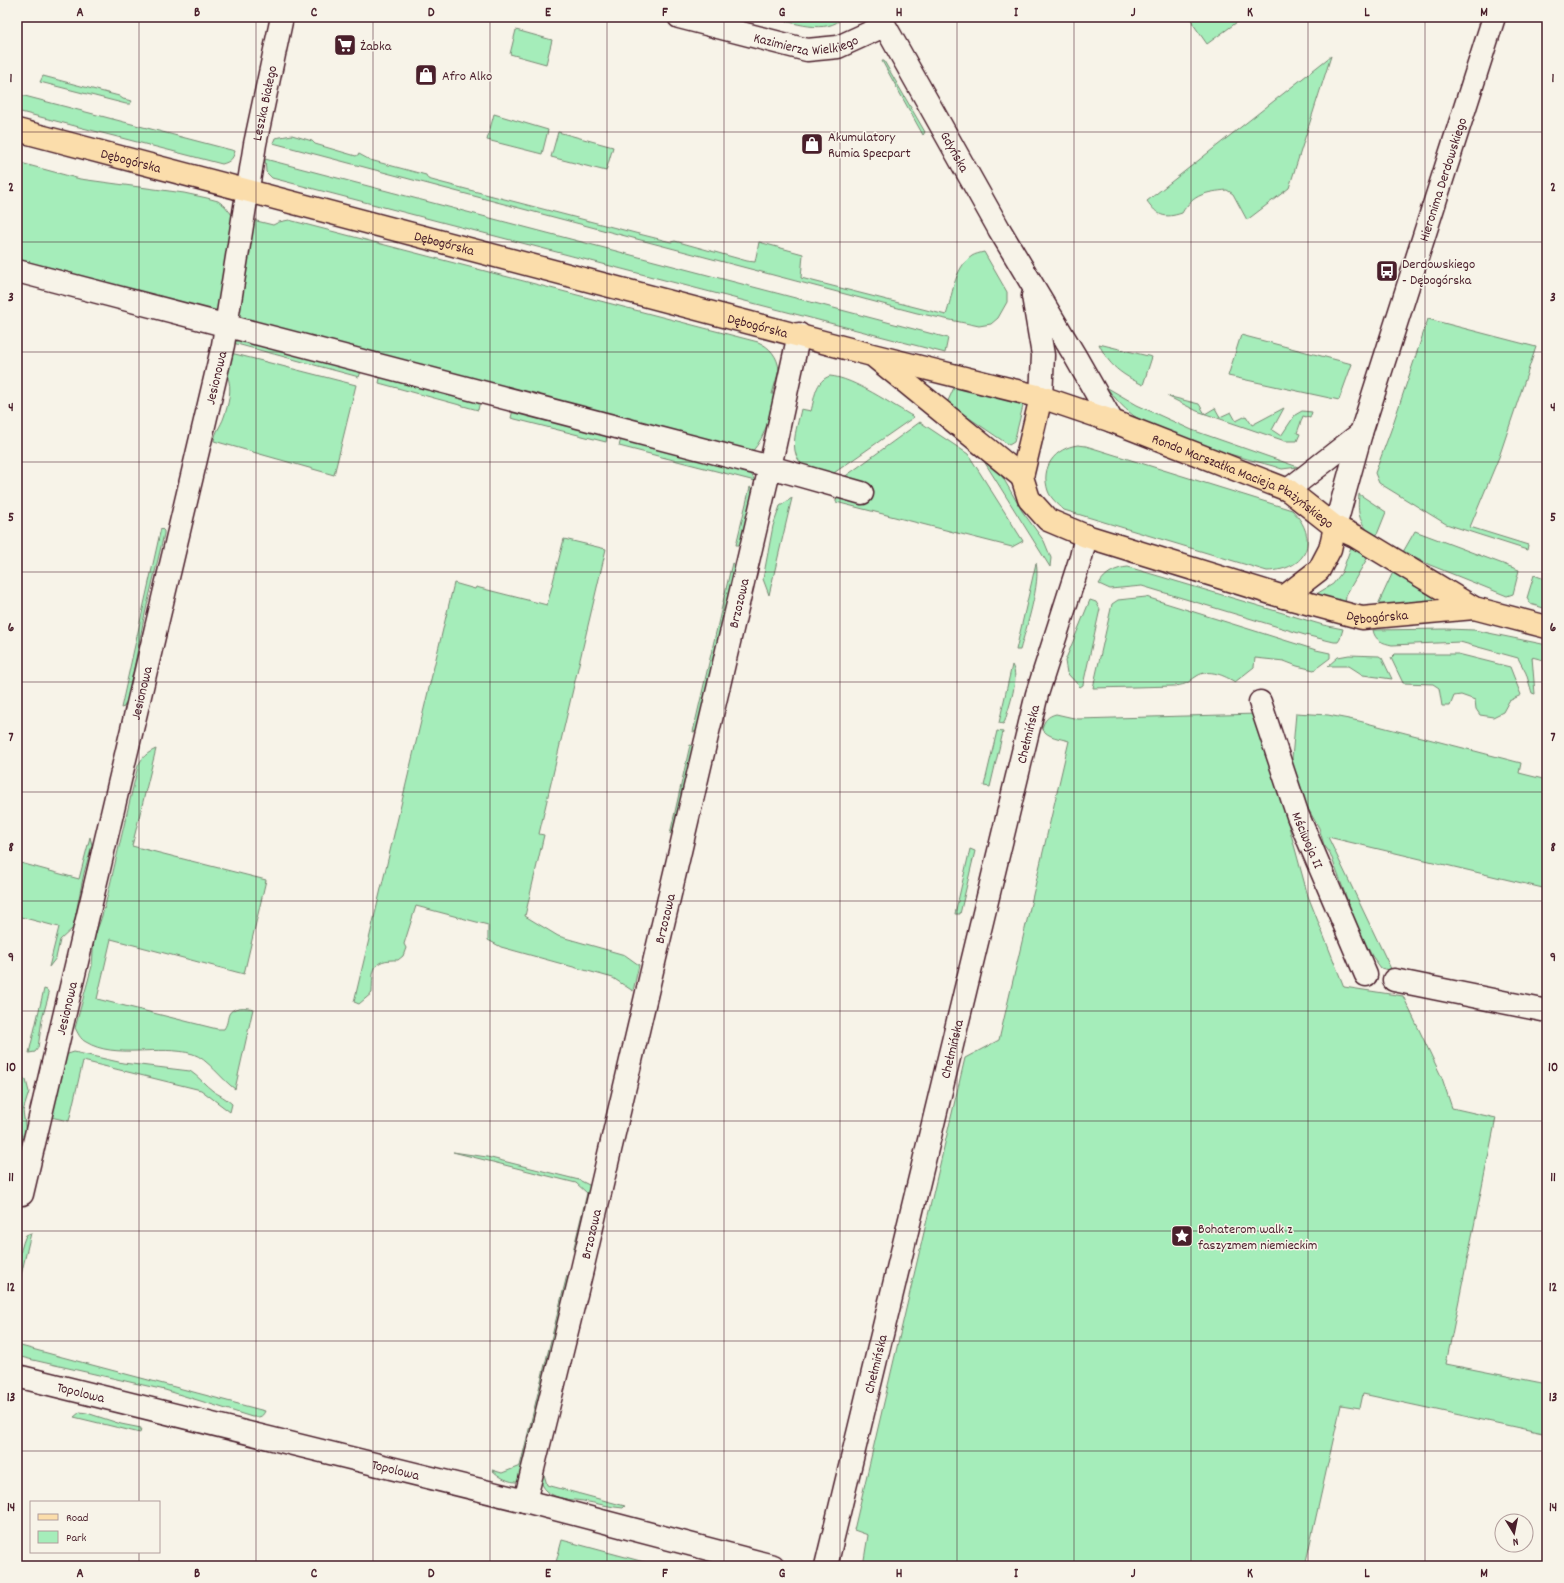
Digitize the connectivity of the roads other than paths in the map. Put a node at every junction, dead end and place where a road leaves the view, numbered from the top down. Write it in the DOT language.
graph roads {
  1 [pos="282,17"];
  2 [pos="679,17"];
  3 [pos="1494,17"];
  4 [pos="882,22"];
  5 [pos="17,130"];
  6 [pos="247,189"];
  7 [pos="17,271"];
  8 [pos="1032,285"];
  9 [pos="226,325"];
  10 [pos="799,334"];
  11 [pos="872,354"];
  12 [pos="1041,397"];
  13 [pos="1112,421"];
  14 [pos="1361,433"];
  15 [pos="770,467"];
  16 [pos="1022,477"];
  17 [pos="1288,490"];
  18 [pos="862,493"];
  19 [pos="1335,527"];
  20 [pos="1086,536"];
  21 [pos="1284,597"];
  22 [pos="1474,608"];
  23 [pos="1547,627"];
  24 [pos="1260,702"];
  25 [pos="1366,975"];
  26 [pos="1394,980"];
  27 [pos="1547,1011"];
  28 [pos="22,1194"];
  29 [pos="17,1376"];
  30 [pos="525,1501"];
  31 [pos="773,1566"];
  32 [pos="826,1566"];
  1 -- 6 [label="street, Leszka Białego"];
  2 -- 4 [label="street, Kazimierza Wielkiego"];
  3 -- 14 [label="street, Hieronima Derdowskiego"];
  4 -- 8 [label="street, Gdyńska"];
  5 -- 6 [label="main road, Dębogórska"];
  6 -- 9 [label="street, Jesionowa"];
  6 -- 10 [label="main road, Dębogórska"];
  7 -- 9 [label="street"];
  8 -- 12 [label="street, Gdyńska"];
  8 -- 13 [label="street, Gdyńska"];
  9 -- 15 [label="street"];
  9 -- 28 [label="street, Jesionowa"];
  10 -- 11 [label="main road, Dębogórska"];
  10 -- 15 [label="street, Brzozowa"];
  11 -- 12 [label="main road, Dębogórska"];
  11 -- 16 [label="main road, Dębogórska"];
  12 -- 13 [label="main road, Rondo Marszałka Macieja Płażyńskiego"];
  12 -- 16 [label="main road"];
  13 -- 17 [label="main road, Rondo Marszałka Macieja Płażyńskiego"];
  14 -- 17 [label="street"];
  14 -- 19 [label="street, Hieronima Derdowskiego"];
  15 -- 18 [label="street"];
  15 -- 30 [label="street, Brzozowa"];
  16 -- 20 [label="main road"];
  17 -- 19 [label="main road, Rondo Marszałka Macieja Płażyńskiego"];
  19 -- 21 [label="main road, Rondo Marszałka Macieja Płażyńskiego"];
  19 -- 22 [label="main road, Dębogórska"];
  20 -- 21 [label="main road"];
  20 -- 32 [label="street, Chełmińska"];
  21 -- 22 [label="main road, Dębogórska"];
  22 -- 23 [label="main road, Dębogórska"];
  24 -- 25 [label="street, Mściwoja II"];
  26 -- 27 [label="street"];
  29 -- 30 [label="street, Topolowa"];
  30 -- 31 [label="street, Topolowa"];
}
